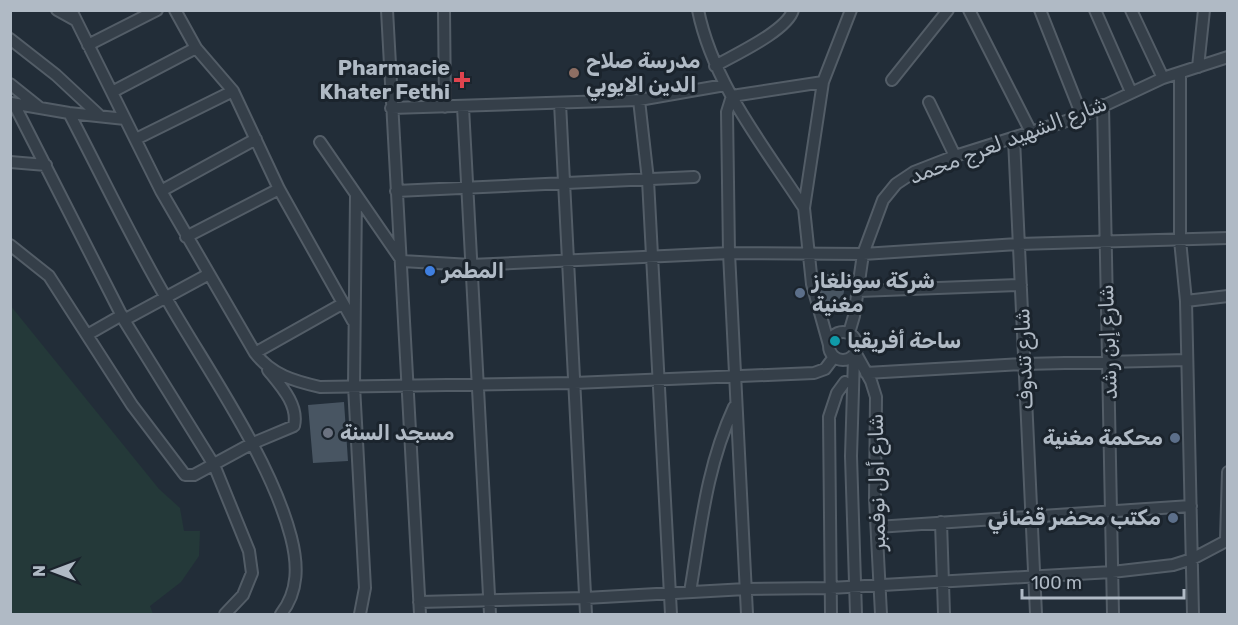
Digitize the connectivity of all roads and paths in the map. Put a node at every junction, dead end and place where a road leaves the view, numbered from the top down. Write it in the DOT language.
graph roads {
  1 [pos="57,10"];
  2 [pos="157,10"];
  3 [pos="175,10"];
  4 [pos="387,10"];
  5 [pos="444,10"];
  6 [pos="698,10"];
  7 [pos="794,10"];
  8 [pos="851,10"];
  9 [pos="948,10"];
  10 [pos="969,10"];
  11 [pos="1040,10"];
  12 [pos="1095,10"];
  13 [pos="1131,10"];
  14 [pos="1204,10"];
  15 [pos="73,15"];
  16 [pos="10,39"];
  17 [pos="88,45"];
  18 [pos="196,48"];
  19 [pos="1227,57"];
  20 [pos="715,66"];
  21 [pos="1198,67"];
  22 [pos="1180,73"];
  23 [pos="1163,78"];
  24 [pos="892,80"];
  25 [pos="823,82"];
  26 [pos="10,84"];
  27 [pos="725,85"];
  28 [pos="233,91"];
  29 [pos="112,92"];
  30 [pos="1131,92"];
  31 [pos="732,96"];
  32 [pos="639,100"];
  33 [pos="929,102"];
  34 [pos="560,103"];
  35 [pos="12,104"];
  36 [pos="1103,105"];
  37 [pos="445,106"];
  38 [pos="463,106"];
  39 [pos="40,108"];
  40 [pos="391,108"];
  41 [pos="69,113"];
  42 [pos="100,116"];
  43 [pos="1082,116"];
  44 [pos="125,119"];
  45 [pos="1032,134"];
  46 [pos="136,139"];
  47 [pos="256,139"];
  48 [pos="1014,140"];
  49 [pos="320,141"];
  50 [pos="955,156"];
  51 [pos="10,162"];
  52 [pos="46,165"];
  53 [pos="694,177"];
  54 [pos="648,180"];
  55 [pos="565,185"];
  56 [pos="465,188"];
  57 [pos="279,189"];
  58 [pos="161,191"];
  59 [pos="396,191"];
  60 [pos="356,196"];
  61 [pos="804,208"];
  62 [pos="186,237"];
  63 [pos="1227,238"];
  64 [pos="1180,240"];
  65 [pos="1018,244"];
  66 [pos="1105,244"];
  67 [pos="10,245"];
  68 [pos="729,253"];
  69 [pos="863,254"];
  70 [pos="808,255"];
  71 [pos="653,257"];
  72 [pos="569,260"];
  73 [pos="402,261"];
  74 [pos="471,265"];
  75 [pos="209,274"];
  76 [pos="1021,285"];
  77 [pos="858,291"];
  78 [pos="1227,296"];
  79 [pos="165,297"];
  80 [pos="1186,301"];
  81 [pos="342,304"];
  82 [pos="822,312"];
  83 [pos="123,318"];
  84 [pos="353,321"];
  85 [pos="847,333"];
  86 [pos="87,335"];
  87 [pos="829,345"];
  88 [pos="255,353"];
  89 [pos="855,356"];
  90 [pos="836,359"];
  91 [pos="1187,360"];
  92 [pos="1109,363"];
  93 [pos="1024,364"];
  94 [pos="266,367"];
  95 [pos="866,373"];
  96 [pos="735,376"];
  97 [pos="658,381"];
  98 [pos="845,382"];
  99 [pos="574,383"];
  100 [pos="408,384"];
  101 [pos="476,385"];
  102 [pos="354,386"];
  103 [pos="850,399"];
  104 [pos="735,404"];
  105 [pos="251,444"];
  106 [pos="214,465"];
  107 [pos="1227,472"];
  108 [pos="1191,506"];
  109 [pos="1112,512"];
  110 [pos="1031,518"];
  111 [pos="941,522"];
  112 [pos="877,527"];
  113 [pos="1227,540"];
  114 [pos="1192,559"];
  115 [pos="1112,572"];
  116 [pos="1035,578"];
  117 [pos="943,582"];
  118 [pos="880,585"];
  119 [pos="855,586"];
  120 [pos="830,588"];
  121 [pos="746,589"];
  122 [pos="690,592"];
  123 [pos="671,593"];
  124 [pos="585,598"];
  125 [pos="489,600"];
  126 [pos="419,602"];
  127 [pos="225,615"];
  128 [pos="281,615"];
  129 [pos="360,615"];
  130 [pos="420,615"];
  131 [pos="490,615"];
  132 [pos="586,615"];
  133 [pos="671,615"];
  134 [pos="747,615"];
  135 [pos="831,615"];
  136 [pos="856,615"];
  137 [pos="881,615"];
  138 [pos="944,615"];
  139 [pos="1036,615"];
  140 [pos="1113,615"];
  141 [pos="1193,615"];
  1 -- 15 [label="street"];
  2 -- 17 [label="street"];
  3 -- 18 [label="street"];
  4 -- 40 [label="street"];
  5 -- 37 [label="street"];
  6 -- 20 [label="street"];
  7 -- 20 [label="street"];
  8 -- 25 [label="street"];
  9 -- 24 [label="street"];
  10 -- 45 [label="street"];
  11 -- 43 [label="street"];
  12 -- 30 [label="street"];
  13 -- 23 [label="street"];
  14 -- 21 [label="street"];
  15 -- 17 [label="street"];
  16 -- 42 [label="street"];
  17 -- 29 [label="street"];
  18 -- 28 [label="street"];
  18 -- 29 [label="street"];
  19 -- 21 [label="street, شارع الشهيد لعرج محمد"];
  20 -- 27 [label="street"];
  21 -- 22 [label="street, شارع الشهيد لعرج محمد"];
  22 -- 23 [label="street, شارع الشهيد لعرج محمد"];
  22 -- 64 [label="street"];
  23 -- 30 [label="street, شارع الشهيد لعرج محمد"];
  25 -- 31 [label="street"];
  25 -- 61 [label="street"];
  26 -- 39 [label="street"];
  27 -- 31 [label="street"];
  27 -- 32 [label="street"];
  28 -- 46 [label="street"];
  28 -- 47 [label="street"];
  29 -- 44 [label="street"];
  30 -- 36 [label="street, شارع الشهيد لعرج محمد"];
  31 -- 61 [label="street"];
  31 -- 68 [label="street"];
  32 -- 34 [label="street"];
  32 -- 54 [label="street"];
  33 -- 50 [label="street"];
  34 -- 38 [label="street"];
  34 -- 55 [label="street"];
  35 -- 39 [label="street"];
  35 -- 52 [label="street"];
  36 -- 43 [label="street, شارع الشهيد لعرج محمد"];
  36 -- 66 [label="street, شارع إبن رشد"];
  37 -- 38 [label="street"];
  37 -- 40 [label="street"];
  38 -- 56 [label="street"];
  39 -- 41 [label="street"];
  40 -- 59 [label="street"];
  41 -- 42 [label="street"];
  41 -- 79 [label="street"];
  42 -- 44 [label="street"];
  43 -- 45 [label="street, شارع الشهيد لعرج محمد"];
  44 -- 46 [label="street"];
  45 -- 48 [label="street, شارع الشهيد لعرج محمد"];
  46 -- 58 [label="street"];
  47 -- 57 [label="street"];
  47 -- 58 [label="street"];
  48 -- 50 [label="street, شارع الشهيد لعرج محمد"];
  48 -- 65 [label="street, شارع تندوف"];
  49 -- 60 [label="street"];
  50 -- 69 [label="street, شارع الشهيد لعرج محمد"];
  51 -- 52 [label="street"];
  52 -- 83 [label="street"];
  53 -- 54 [label="street"];
  54 -- 55 [label="street"];
  54 -- 71 [label="street"];
  55 -- 56 [label="street"];
  55 -- 72 [label="street"];
  56 -- 59 [label="street"];
  56 -- 74 [label="street"];
  57 -- 62 [label="street"];
  57 -- 81 [label="street"];
  58 -- 62 [label="street"];
  59 -- 73 [label="street"];
  60 -- 73 [label="street"];
  60 -- 84 [label="street"];
  61 -- 70 [label="street"];
  62 -- 75 [label="street"];
  63 -- 64 [label="street"];
  64 -- 66 [label="street"];
  64 -- 80 [label="street"];
  65 -- 66 [label="street"];
  65 -- 69 [label="street"];
  65 -- 76 [label="street, شارع تندوف"];
  66 -- 92 [label="street, شارع إبن رشد"];
  67 -- 86 [label="street"];
  68 -- 70 [label="street"];
  68 -- 71 [label="street"];
  68 -- 96 [label="street"];
  69 -- 70 [label="street"];
  69 -- 77 [label="street, شارع الشهيد لعرج محمد"];
  70 -- 82 [label="street"];
  71 -- 72 [label="street"];
  71 -- 97 [label="street"];
  72 -- 74 [label="street"];
  72 -- 99 [label="street"];
  73 -- 74 [label="street"];
  73 -- 100 [label="street"];
  74 -- 101 [label="street"];
  75 -- 79 [label="street"];
  75 -- 88 [label="street"];
  76 -- 77 [label="street"];
  76 -- 93 [label="street, شارع تندوف"];
  77 -- 85 [label="street, شارع الشهيد لعرج محمد"];
  78 -- 80 [label="street"];
  79 -- 83 [label="street"];
  79 -- 105 [label="street"];
  80 -- 91 [label="street"];
  81 -- 84 [label="street"];
  81 -- 88 [label="street"];
  82 -- 85 [label="street"];
  82 -- 87 [label="street"];
  83 -- 86 [label="street"];
  83 -- 106 [label="street"];
  84 -- 102 [label="street"];
  85 -- 87 [label="street"];
  85 -- 89 [label="street"];
  86 -- 106 [label="street"];
  87 -- 90 [label="street"];
  88 -- 94 [label="street"];
  89 -- 90 [label="street"];
  89 -- 95 [label="street, شارع أول نوفمبر"];
  89 -- 103 [label="street, شارع أول نوفمبر"];
  90 -- 96 [label="street"];
  90 -- 98 [label="street, شارع أول نوفمبر"];
  91 -- 92 [label="street"];
  91 -- 108 [label="street"];
  92 -- 93 [label="street"];
  92 -- 109 [label="street, شارع إبن رشد"];
  93 -- 95 [label="street"];
  93 -- 110 [label="street, شارع تندوف"];
  94 -- 102 [label="street"];
  94 -- 105 [label="street"];
  95 -- 112 [label="street, شارع أول نوفمبر"];
  96 -- 97 [label="street"];
  96 -- 104 [label="street"];
  97 -- 99 [label="street"];
  97 -- 123 [label="street"];
  98 -- 103 [label="street, شارع أول نوفمبر"];
  98 -- 120 [label="street"];
  99 -- 101 [label="street"];
  99 -- 124 [label="street"];
  100 -- 101 [label="street"];
  100 -- 102 [label="street"];
  100 -- 126 [label="street"];
  101 -- 125 [label="street"];
  102 -- 129 [label="street"];
  103 -- 119 [label="street, شارع أول نوفمبر"];
  104 -- 121 [label="street"];
  104 -- 122 [label="street"];
  105 -- 106 [label="street"];
  105 -- 128 [label="street"];
  106 -- 127 [label="street"];
  107 -- 113 [label="street"];
  108 -- 109 [label="street"];
  108 -- 114 [label="street"];
  109 -- 110 [label="street"];
  109 -- 115 [label="street, شارع إبن رشد"];
  110 -- 111 [label="street"];
  110 -- 116 [label="street, شارع تندوف"];
  111 -- 112 [label="street"];
  111 -- 117 [label="street"];
  112 -- 118 [label="street, شارع أول نوفمبر"];
  113 -- 114 [label="street"];
  114 -- 115 [label="street"];
  114 -- 141 [label="street"];
  115 -- 116 [label="street"];
  115 -- 140 [label="street, شارع إبن رشد"];
  116 -- 117 [label="street"];
  116 -- 139 [label="street, شارع تندوف"];
  117 -- 118 [label="street"];
  117 -- 138 [label="street"];
  118 -- 119 [label="street"];
  118 -- 137 [label="street, شارع أول نوفمبر"];
  119 -- 120 [label="street"];
  119 -- 136 [label="street, شارع أول نوفمبر"];
  120 -- 121 [label="street"];
  120 -- 135 [label="street"];
  121 -- 122 [label="street"];
  121 -- 134 [label="street"];
  122 -- 123 [label="street"];
  123 -- 124 [label="street"];
  123 -- 133 [label="street"];
  124 -- 125 [label="street"];
  124 -- 132 [label="street"];
  125 -- 126 [label="street"];
  125 -- 131 [label="street"];
  126 -- 130 [label="street"];
}
